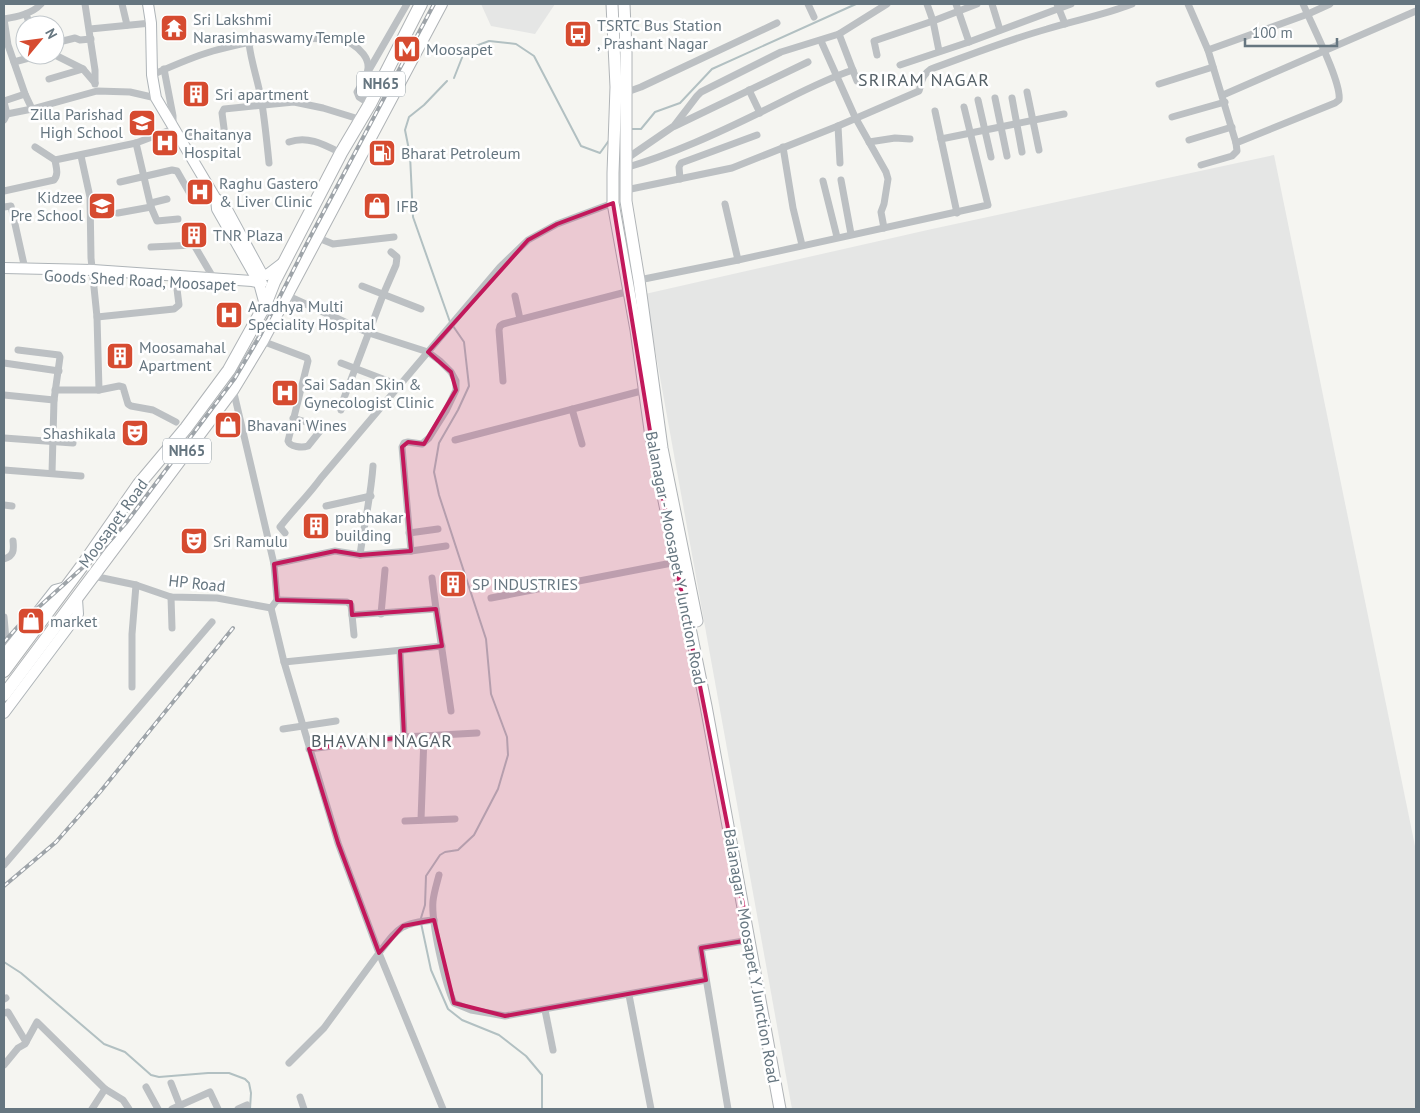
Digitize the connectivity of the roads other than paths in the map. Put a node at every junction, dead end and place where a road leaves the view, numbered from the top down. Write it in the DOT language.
graph roads {
  1 [pos="41,4"];
  2 [pos="85,4"];
  3 [pos="122,4"];
  4 [pos="148,4"];
  5 [pos="407,4"];
  6 [pos="421,4"];
  7 [pos="441,4"];
  8 [pos="612,4"];
  9 [pos="624,4"];
  10 [pos="808,4"];
  11 [pos="887,4"];
  12 [pos="927,4"];
  13 [pos="977,4"];
  14 [pos="992,4"];
  15 [pos="1071,4"];
  16 [pos="1132,4"];
  17 [pos="1188,4"];
  18 [pos="1303,4"];
  19 [pos="1330,4"];
  20 [pos="1058,6"];
  21 [pos="957,7"];
  22 [pos="1415,10"];
  23 [pos="26,14"];
  24 [pos="1308,14"];
  25 [pos="814,17"];
  26 [pos="4,19"];
  27 [pos="933,21"];
  28 [pos="151,23"];
  29 [pos="777,23"];
  30 [pos="1065,24"];
  31 [pos="127,26"];
  32 [pos="90,29"];
  33 [pos="1000,30"];
  34 [pos="839,34"];
  35 [pos="91,38"];
  36 [pos="65,40"];
  37 [pos="822,41"];
  38 [pos="969,42"];
  39 [pos="249,43"];
  40 [pos="1208,50"];
  41 [pos="1324,50"];
  42 [pos="939,52"];
  43 [pos="877,55"];
  44 [pos="65,60"];
  45 [pos="14,62"];
  46 [pos="808,62"];
  47 [pos="900,64"];
  48 [pos="1213,66"];
  49 [pos="83,69"];
  50 [pos="164,69"];
  51 [pos="368,70"];
  52 [pos="853,70"];
  53 [pos="152,75"];
  54 [pos="836,75"];
  55 [pos="49,79"];
  56 [pos="857,81"];
  57 [pos="1160,84"];
  58 [pos="96,88"];
  59 [pos="749,90"];
  60 [pos="627,92"];
  61 [pos="1027,92"];
  62 [pos="25,94"];
  63 [pos="156,98"];
  64 [pos="995,98"];
  65 [pos="1012,98"];
  66 [pos="1224,99"];
  67 [pos="978,100"];
  68 [pos="4,102"];
  69 [pos="262,104"];
  70 [pos="370,104"];
  71 [pos="964,106"];
  72 [pos="32,109"];
  73 [pos="935,111"];
  74 [pos="760,113"];
  75 [pos="1064,114"];
  76 [pos="6,117"];
  77 [pos="1172,117"];
  78 [pos="855,118"];
  79 [pos="621,119"];
  80 [pos="362,120"];
  81 [pos="1033,120"];
  82 [pos="1016,124"];
  83 [pos="674,126"];
  84 [pos="838,126"];
  85 [pos="1001,127"];
  86 [pos="1232,127"];
  87 [pos="985,130"];
  88 [pos="175,132"];
  89 [pos="970,133"];
  90 [pos="757,134"];
  91 [pos="910,139"];
  92 [pos="941,139"];
  93 [pos="1190,140"];
  94 [pos="289,142"];
  95 [pos="870,142"];
  96 [pos="136,143"];
  97 [pos="1236,143"];
  98 [pos="35,147"];
  99 [pos="783,147"];
  100 [pos="1040,150"];
  101 [pos="1022,152"];
  102 [pos="341,153"];
  103 [pos="81,156"];
  104 [pos="1007,156"];
  105 [pos="991,157"];
  106 [pos="55,160"];
  107 [pos="625,160"];
  108 [pos="269,163"];
  109 [pos="840,163"];
  110 [pos="1201,165"];
  111 [pos="143,176"];
  112 [pos="680,179"];
  113 [pos="841,180"];
  114 [pos="120,182"];
  115 [pos="823,182"];
  116 [pos="626,190"];
  117 [pos="4,191"];
  118 [pos="168,199"];
  119 [pos="193,199"];
  120 [pos="216,199"];
  121 [pos="613,203"];
  122 [pos="725,204"];
  123 [pos="151,205"];
  124 [pos="4,207"];
  125 [pos="118,213"];
  126 [pos="957,213"];
  127 [pos="178,219"];
  128 [pos="306,219"];
  129 [pos="884,228"];
  130 [pos="851,234"];
  131 [pos="299,235"];
  132 [pos="318,235"];
  133 [pos="394,237"];
  134 [pos="837,237"];
  135 [pos="626,238"];
  136 [pos="802,245"];
  137 [pos="151,247"];
  138 [pos="391,252"];
  139 [pos="738,260"];
  140 [pos="285,262"];
  141 [pos="4,268"];
  142 [pos="25,269"];
  143 [pos="93,273"];
  144 [pos="4,274"];
  145 [pos="214,278"];
  146 [pos="639,280"];
  147 [pos="176,281"];
  148 [pos="274,282"];
  149 [pos="256,285"];
  150 [pos="362,286"];
  151 [pos="630,291"];
  152 [pos="383,294"];
  153 [pos="286,295"];
  154 [pos="515,296"];
  155 [pos="265,305"];
  156 [pos="421,309"];
  157 [pos="97,317"];
  158 [pos="520,319"];
  159 [pos="369,333"];
  160 [pos="262,341"];
  161 [pos="18,350"];
  162 [pos="428,352"];
  163 [pos="341,362"];
  164 [pos="4,363"];
  165 [pos="356,368"];
  166 [pos="59,371"];
  167 [pos="388,381"];
  168 [pos="503,381"];
  169 [pos="233,389"];
  170 [pos="54,390"];
  171 [pos="99,390"];
  172 [pos="645,390"];
  173 [pos="4,395"];
  174 [pos="54,400"];
  175 [pos="572,409"];
  176 [pos="341,410"];
  177 [pos="293,418"];
  178 [pos="176,422"];
  179 [pos="4,438"];
  180 [pos="455,440"];
  181 [pos="53,442"];
  182 [pos="73,443"];
  183 [pos="582,444"];
  184 [pos="373,466"];
  185 [pos="4,470"];
  186 [pos="52,473"];
  187 [pos="81,476"];
  188 [pos="371,496"];
  189 [pos="4,505"];
  190 [pos="12,506"];
  191 [pos="326,506"];
  192 [pos="438,529"];
  193 [pos="285,533"];
  194 [pos="409,533"];
  195 [pos="13,541"];
  196 [pos="446,546"];
  197 [pos="411,551"];
  198 [pos="360,555"];
  199 [pos="4,559"];
  200 [pos="677,562"];
  201 [pos="274,564"];
  202 [pos="385,570"];
  203 [pos="93,576"];
  204 [pos="432,578"];
  205 [pos="136,585"];
  206 [pos="66,587"];
  207 [pos="172,597"];
  208 [pos="491,598"];
  209 [pos="76,599"];
  210 [pos="277,600"];
  211 [pos="271,608"];
  212 [pos="436,609"];
  213 [pos="381,614"];
  214 [pos="352,616"];
  215 [pos="4,617"];
  216 [pos="212,622"];
  217 [pos="172,628"];
  218 [pos="354,635"];
  219 [pos="5,637"];
  220 [pos="442,646"];
  221 [pos="400,651"];
  222 [pos="5,653"];
  223 [pos="284,662"];
  224 [pos="4,671"];
  225 [pos="132,687"];
  226 [pos="4,695"];
  227 [pos="451,710"];
  228 [pos="4,713"];
  229 [pos="336,720"];
  230 [pos="303,726"];
  231 [pos="283,729"];
  232 [pos="477,733"];
  233 [pos="424,736"];
  234 [pos="404,737"];
  235 [pos="309,749"];
  236 [pos="455,819"];
  237 [pos="421,820"];
  238 [pos="405,821"];
  239 [pos="4,866"];
  240 [pos="439,875"];
  241 [pos="434,920"];
  242 [pos="750,940"];
  243 [pos="379,954"];
  244 [pos="706,980"];
  245 [pos="629,995"];
  246 [pos="545,1010"];
  247 [pos="4,1013"];
  248 [pos="26,1042"];
  249 [pos="552,1050"];
  250 [pos="289,1063"];
  251 [pos="4,1065"];
  252 [pos="171,1083"];
  253 [pos="146,1087"];
  254 [pos="105,1089"];
  255 [pos="300,1097"];
  256 [pos="125,1102"];
  257 [pos="248,1105"];
  258 [pos="176,1108"];
  259 [pos="92,1109"];
  260 [pos="120,1109"];
  261 [pos="129,1109"];
  262 [pos="158,1109"];
  263 [pos="218,1109"];
  264 [pos="238,1109"];
  265 [pos="304,1109"];
  266 [pos="443,1109"];
  267 [pos="651,1109"];
  268 [pos="728,1109"];
  269 [pos="780,1109"];
  270 [pos="787,1109"];
  1 -- 23 [label="street"];
  2 -- 32 [label="street"];
  3 -- 31 [label="street"];
  4 -- 28 [label="street"];
  5 -- 51 [label="street"];
  6 -- 70 [label="highway, NH65"];
  7 -- 132 [label="highway, NH65"];
  8 -- 79 [label="main road, Balanagar - Moosapet Y Junction Road"];
  9 -- 60 [label="main road"];
  10 -- 25 [label="street"];
  11 -- 34 [label="street"];
  12 -- 27 [label="street"];
  13 -- 21 [label="street"];
  14 -- 33 [label="street"];
  15 -- 20 [label="street"];
  16 -- 30 [label="street"];
  17 -- 40 [label="street"];
  18 -- 24 [label="street"];
  19 -- 24 [label="street"];
  20 -- 30 [label="street"];
  20 -- 33 [label="street"];
  21 -- 27 [label="street"];
  21 -- 38 [label="street"];
  22 -- 41 [label="street"];
  23 -- 26 [label="street"];
  24 -- 40 [label="street"];
  24 -- 41 [label="street"];
  26 -- 45 [label="street"];
  27 -- 42 [label="street"];
  27 -- 43 [label="street"];
  28 -- 31 [label="street"];
  28 -- 53 [label="street"];
  29 -- 60 [label="street"];
  30 -- 78 [label="street"];
  31 -- 32 [label="street"];
  32 -- 35 [label="street"];
  33 -- 38 [label="street"];
  34 -- 37 [label="street"];
  34 -- 52 [label="street"];
  35 -- 36 [label="street"];
  35 -- 58 [label="street"];
  37 -- 54 [label="street"];
  37 -- 83 [label="street"];
  38 -- 42 [label="street"];
  39 -- 50 [label="street"];
  39 -- 51 [label="street"];
  39 -- 69 [label="street"];
  40 -- 48 [label="street"];
  41 -- 66 [label="street"];
  41 -- 97 [label="street"];
  42 -- 47 [label="street"];
  44 -- 49 [label="street"];
  45 -- 62 [label="street"];
  46 -- 59 [label="street"];
  48 -- 57 [label="street"];
  48 -- 66 [label="street"];
  49 -- 55 [label="street"];
  49 -- 58 [label="street"];
  50 -- 53 [label="street"];
  50 -- 88 [label="street"];
  51 -- 70 [label="street"];
  52 -- 54 [label="street"];
  52 -- 56 [label="street"];
  53 -- 63 [label="street"];
  54 -- 74 [label="street"];
  54 -- 78 [label="street"];
  58 -- 63 [label="street"];
  58 -- 72 [label="street"];
  59 -- 74 [label="street"];
  59 -- 83 [label="street"];
  60 -- 79 [label="main road"];
  61 -- 81 [label="street"];
  62 -- 68 [label="street"];
  62 -- 72 [label="street"];
  63 -- 88 [label="street"];
  64 -- 85 [label="street"];
  65 -- 82 [label="street"];
  66 -- 77 [label="street"];
  66 -- 86 [label="street"];
  67 -- 87 [label="street"];
  68 -- 76 [label="street"];
  69 -- 80 [label="street"];
  69 -- 88 [label="street"];
  69 -- 108 [label="street"];
  70 -- 80 [label="highway, NH65"];
  71 -- 89 [label="street"];
  72 -- 76 [label="street"];
  73 -- 92 [label="street"];
  74 -- 107 [label="street"];
  75 -- 81 [label="street"];
  78 -- 84 [label="street"];
  78 -- 95 [label="street"];
  79 -- 107 [label="main road"];
  79 -- 121 [label="main road, Balanagar - Moosapet Y Junction Road"];
  80 -- 102 [label="highway, NH65"];
  81 -- 82 [label="street"];
  81 -- 100 [label="street"];
  82 -- 85 [label="street"];
  82 -- 101 [label="street"];
  83 -- 107 [label="street"];
  84 -- 99 [label="street"];
  84 -- 109 [label="street"];
  85 -- 87 [label="street"];
  85 -- 104 [label="street"];
  86 -- 93 [label="street"];
  86 -- 97 [label="street"];
  87 -- 89 [label="street"];
  87 -- 105 [label="street"];
  88 -- 96 [label="street"];
  88 -- 120 [label="street"];
  89 -- 92 [label="street"];
  89 -- 126 [label="street"];
  90 -- 112 [label="street"];
  91 -- 95 [label="street"];
  92 -- 126 [label="street"];
  94 -- 102 [label="street"];
  95 -- 129 [label="street"];
  96 -- 103 [label="street"];
  96 -- 111 [label="street"];
  97 -- 110 [label="street"];
  98 -- 106 [label="street"];
  99 -- 112 [label="street"];
  99 -- 136 [label="street"];
  102 -- 128 [label="highway, NH65"];
  103 -- 106 [label="street"];
  103 -- 143 [label="street"];
  106 -- 117 [label="street"];
  107 -- 116 [label="main road"];
  111 -- 114 [label="street"];
  111 -- 119 [label="street"];
  111 -- 123 [label="street"];
  112 -- 116 [label="street"];
  113 -- 130 [label="street"];
  115 -- 134 [label="street"];
  116 -- 135 [label="main road"];
  118 -- 123 [label="street"];
  120 -- 140 [label="street"];
  120 -- 149 [label="street"];
  121 -- 135 [label="main road, Balanagar - Moosapet Y Junction Road"];
  121 -- 162 [label="street"];
  122 -- 139 [label="street"];
  123 -- 125 [label="street"];
  123 -- 127 [label="street"];
  124 -- 142 [label="street"];
  126 -- 129 [label="street"];
  128 -- 131 [label="highway, NH65"];
  128 -- 132 [label="highway"];
  129 -- 130 [label="street"];
  130 -- 134 [label="street"];
  131 -- 132 [label="highway"];
  131 -- 140 [label="highway, NH65"];
  132 -- 133 [label="street"];
  132 -- 153 [label="highway, NH65"];
  134 -- 136 [label="street"];
  135 -- 146 [label="main road"];
  135 -- 151 [label="main road, Balanagar - Moosapet Y Junction Road"];
  136 -- 139 [label="street"];
  137 -- 145 [label="street"];
  138 -- 152 [label="street"];
  139 -- 146 [label="street"];
  140 -- 148 [label="highway, NH65"];
  141 -- 142 [label="street, Goods Shed Road, Moosapet"];
  142 -- 143 [label="street, Goods Shed Road, Moosapet"];
  143 -- 144 [label="street, Goods Shed Road, Moosapet"];
  143 -- 145 [label="street, Goods Shed Road, Moosapet"];
  143 -- 147 [label="street, Goods Shed Road, Moosapet"];
  143 -- 157 [label="street"];
  145 -- 149 [label="street, Goods Shed Road, Moosapet"];
  146 -- 270 [label="main road"];
  147 -- 149 [label="street, Goods Shed Road, Moosapet"];
  147 -- 157 [label="street"];
  148 -- 149 [label="street, Goods Shed Road, Moosapet"];
  148 -- 155 [label="highway, Moosapet Road / NH65"];
  149 -- 155 [label="street, Goods Shed Road, Moosapet"];
  150 -- 152 [label="street"];
  151 -- 158 [label="street"];
  151 -- 172 [label="main road, Balanagar - Moosapet Y Junction Road"];
  152 -- 156 [label="street"];
  152 -- 159 [label="street"];
  153 -- 159 [label="street"];
  153 -- 160 [label="highway, Moosapet Road / NH65"];
  154 -- 158 [label="street"];
  155 -- 206 [label="highway, Moosapet Road / NH65"];
  157 -- 171 [label="street"];
  158 -- 168 [label="street"];
  159 -- 162 [label="street"];
  159 -- 165 [label="street"];
  160 -- 169 [label="highway, Moosapet Road / NH65"];
  160 -- 177 [label="street"];
  161 -- 166 [label="street"];
  162 -- 193 [label="street"];
  162 -- 194 [label="street"];
  163 -- 165 [label="street"];
  164 -- 166 [label="street"];
  165 -- 167 [label="street"];
  165 -- 176 [label="street"];
  166 -- 170 [label="street"];
  169 -- 201 [label="street"];
  169 -- 203 [label="highway, Moosapet Road / NH65"];
  170 -- 171 [label="street"];
  170 -- 174 [label="street"];
  171 -- 178 [label="street"];
  172 -- 175 [label="street"];
  172 -- 200 [label="main road, Balanagar - Moosapet Y Junction Road"];
  173 -- 174 [label="street"];
  174 -- 181 [label="street"];
  175 -- 180 [label="street"];
  175 -- 183 [label="street"];
  177 -- 177 [label="street"];
  179 -- 181 [label="street"];
  181 -- 182 [label="street"];
  181 -- 186 [label="street"];
  184 -- 188 [label="street"];
  185 -- 186 [label="street"];
  186 -- 187 [label="street"];
  188 -- 191 [label="street"];
  188 -- 198 [label="street"];
  189 -- 190 [label="street"];
  192 -- 194 [label="street"];
  194 -- 197 [label="street"];
  195 -- 199 [label="street"];
  196 -- 197 [label="street"];
  197 -- 198 [label="street"];
  198 -- 201 [label="street"];
  200 -- 208 [label="street"];
  200 -- 242 [label="main road, Balanagar - Moosapet Y Junction Road"];
  201 -- 210 [label="street"];
  202 -- 213 [label="street"];
  203 -- 205 [label="street, HP Road"];
  203 -- 209 [label="highway, Moosapet Road / NH65"];
  204 -- 212 [label="street"];
  205 -- 207 [label="street, HP Road"];
  205 -- 225 [label="street"];
  206 -- 222 [label="street"];
  206 -- 224 [label="highway, NH65"];
  207 -- 211 [label="street, HP Road"];
  207 -- 217 [label="street"];
  209 -- 226 [label="highway, NH65"];
  209 -- 228 [label="street"];
  210 -- 211 [label="street"];
  210 -- 214 [label="street"];
  211 -- 223 [label="street"];
  212 -- 213 [label="street"];
  212 -- 220 [label="street"];
  213 -- 214 [label="street"];
  214 -- 218 [label="street"];
  215 -- 219 [label="street"];
  216 -- 239 [label="street"];
  219 -- 222 [label="street"];
  220 -- 221 [label="street"];
  220 -- 227 [label="street"];
  221 -- 223 [label="street"];
  221 -- 234 [label="street"];
  223 -- 230 [label="street"];
  229 -- 230 [label="street"];
  230 -- 231 [label="street"];
  230 -- 235 [label="street"];
  232 -- 233 [label="street"];
  233 -- 234 [label="street"];
  233 -- 237 [label="street"];
  234 -- 235 [label="street"];
  235 -- 243 [label="street"];
  236 -- 237 [label="street"];
  237 -- 238 [label="street"];
  240 -- 241 [label="street"];
  241 -- 243 [label="street"];
  241 -- 246 [label="street"];
  242 -- 244 [label="street"];
  242 -- 269 [label="main road, Balanagar - Moosapet Y Junction Road"];
  243 -- 250 [label="street"];
  243 -- 266 [label="street"];
  244 -- 245 [label="street"];
  244 -- 268 [label="street"];
  245 -- 246 [label="street"];
  245 -- 267 [label="street"];
  246 -- 249 [label="street"];
  247 -- 248 [label="street"];
  248 -- 251 [label="street"];
  248 -- 254 [label="street"];
  252 -- 258 [label="street"];
  253 -- 262 [label="street"];
  254 -- 256 [label="street"];
  254 -- 259 [label="street"];
  255 -- 265 [label="street"];
  256 -- 260 [label="street"];
  256 -- 261 [label="street"];
  257 -- 264 [label="street"];
  258 -- 263 [label="street"];
}
